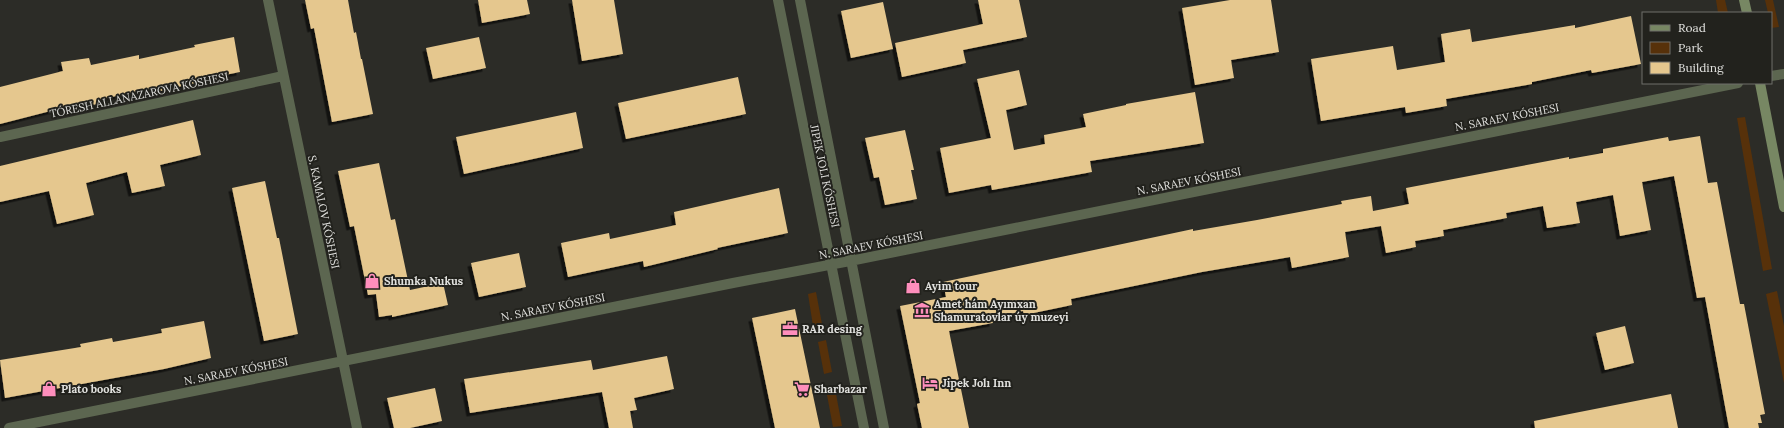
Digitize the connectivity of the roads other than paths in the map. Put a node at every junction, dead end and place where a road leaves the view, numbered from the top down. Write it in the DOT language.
graph roads {
  1 [pos="268,0"];
  2 [pos="778,0"];
  3 [pos="800,0"];
  4 [pos="1744,0"];
  5 [pos="1746,12"];
  6 [pos="1784,74"];
  7 [pos="283,76"];
  8 [pos="1772,76"];
  9 [pos="1733,84"];
  10 [pos="1760,84"];
  11 [pos="0,137"];
  12 [pos="1784,207"];
  13 [pos="850,262"];
  14 [pos="831,265"];
  15 [pos="343,362"];
  16 [pos="9,428"];
  17 [pos="357,428"];
  18 [pos="864,428"];
  19 [pos="884,428"];
  1 -- 7 [label="street, S. KAMALOV KÓSHESI"];
  2 -- 14 [label="street"];
  3 -- 13 [label="street"];
  4 -- 5 [label="main road"];
  6 -- 8 [label="street"];
  7 -- 11 [label="street, TÓRESH ALLANAZAROVA KÓSHESI"];
  7 -- 15 [label="street, S. KAMALOV KÓSHESI"];
  9 -- 13 [label="street, N. SARAEV KÓSHESI"];
  10 -- 12 [label="main road"];
  13 -- 14 [label="street, N. SARAEV KÓSHESI"];
  13 -- 19 [label="street"];
  14 -- 15 [label="street, N. SARAEV KÓSHESI"];
  14 -- 18 [label="street"];
  15 -- 16 [label="street, N. SARAEV KÓSHESI"];
  15 -- 17 [label="street, S. KAMALOV KÓSHESI"];
}
